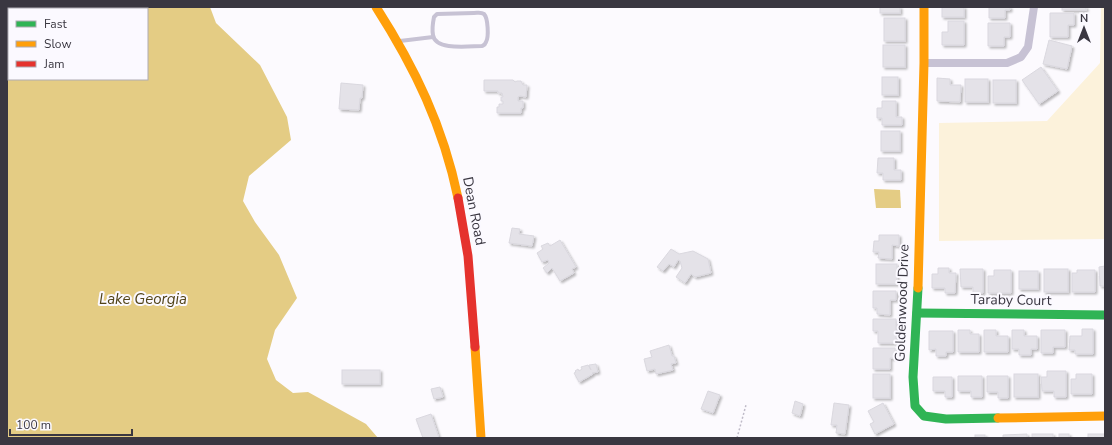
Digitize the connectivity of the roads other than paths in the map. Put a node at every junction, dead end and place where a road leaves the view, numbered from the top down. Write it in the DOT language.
graph roads {
  1 [pos="376,7"];
  2 [pos="924,7"];
  3 [pos="1034,7"];
  4 [pos="433,37"];
  5 [pos="398,42"];
  6 [pos="924,63"];
  7 [pos="916,313"];
  8 [pos="1105,315"];
  9 [pos="1105,416"];
  10 [pos="481,438"];
  1 -- 5 [label="street, Dean Road"];
  2 -- 6 [label="street, Goldenwood Drive"];
  3 -- 6 [label="street"];
  4 -- 4 [label="lane"];
  4 -- 5 [label="lane"];
  5 -- 10 [label="street, Dean Road"];
  6 -- 7 [label="street, Goldenwood Drive"];
  7 -- 8 [label="street, Taraby Court"];
  7 -- 9 [label="street, Goldenwood Drive"];
}
